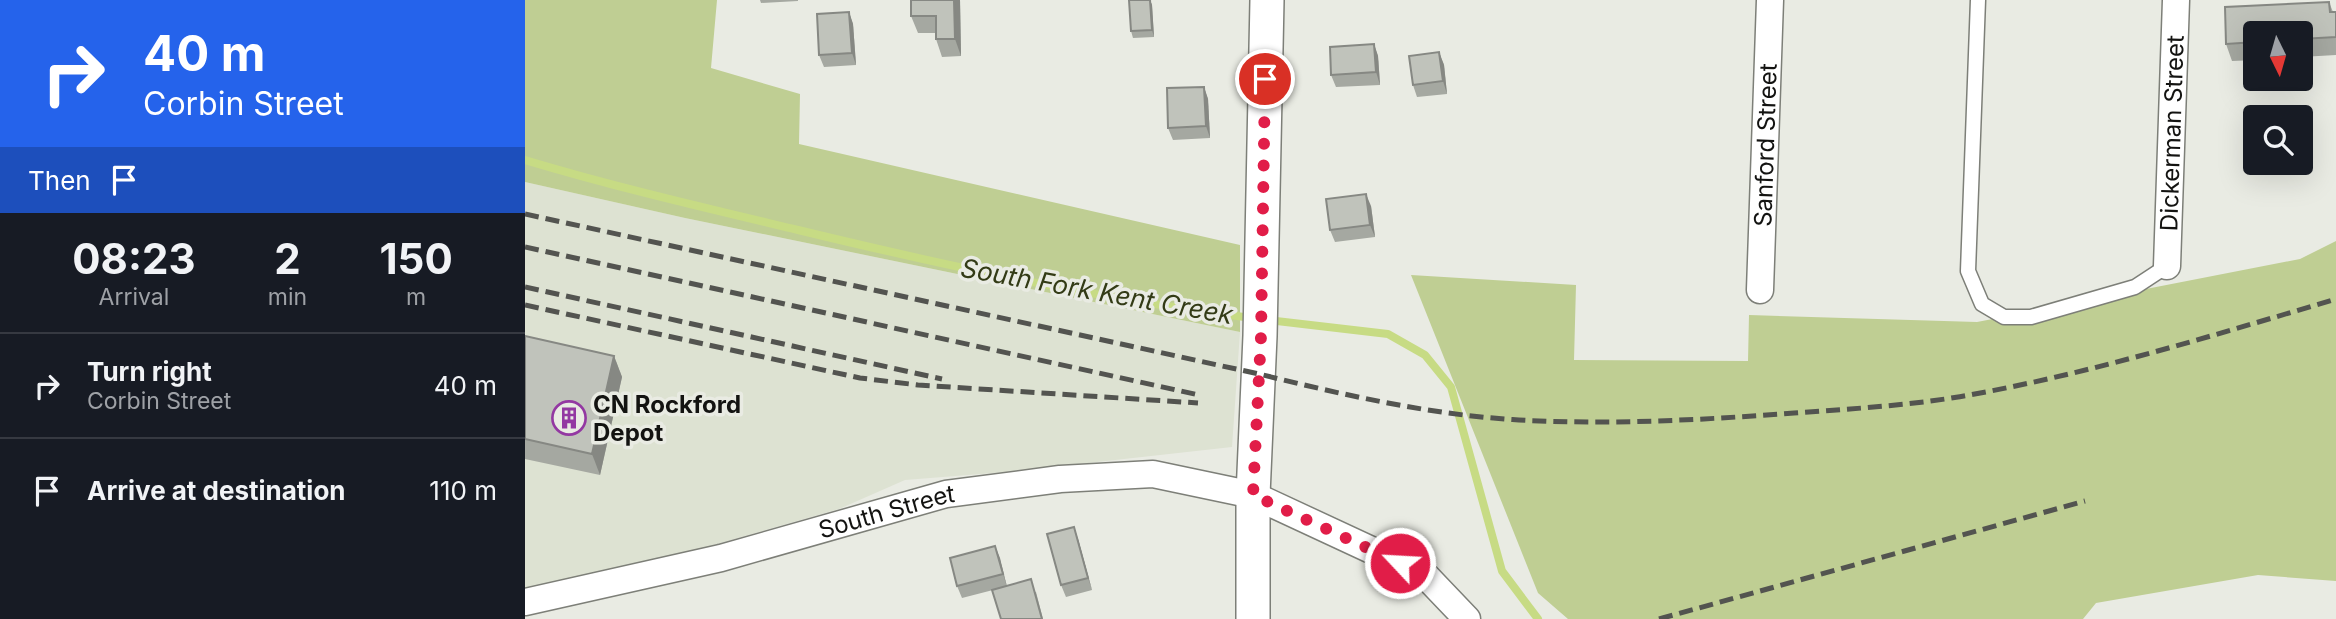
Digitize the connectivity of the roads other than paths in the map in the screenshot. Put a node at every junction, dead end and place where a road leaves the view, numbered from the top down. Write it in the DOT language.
graph roads {
  1 [pos="1266,0"];
  2 [pos="1770,0"];
  3 [pos="1978,0"];
  4 [pos="2176,0"];
  5 [pos="2167,266"];
  6 [pos="1760,290"];
  7 [pos="1253,495"];
  8 [pos="525,602"];
  9 [pos="1254,619"];
  10 [pos="1467,619"];
  1 -- 7 [label="street"];
  2 -- 6 [label="street, Sanford Street"];
  3 -- 5 [label="lane"];
  4 -- 5 [label="street, Dickerman Street"];
  7 -- 8 [label="street, South Street"];
  7 -- 9 [label="street"];
  7 -- 10 [label="street, South Street"];
}
